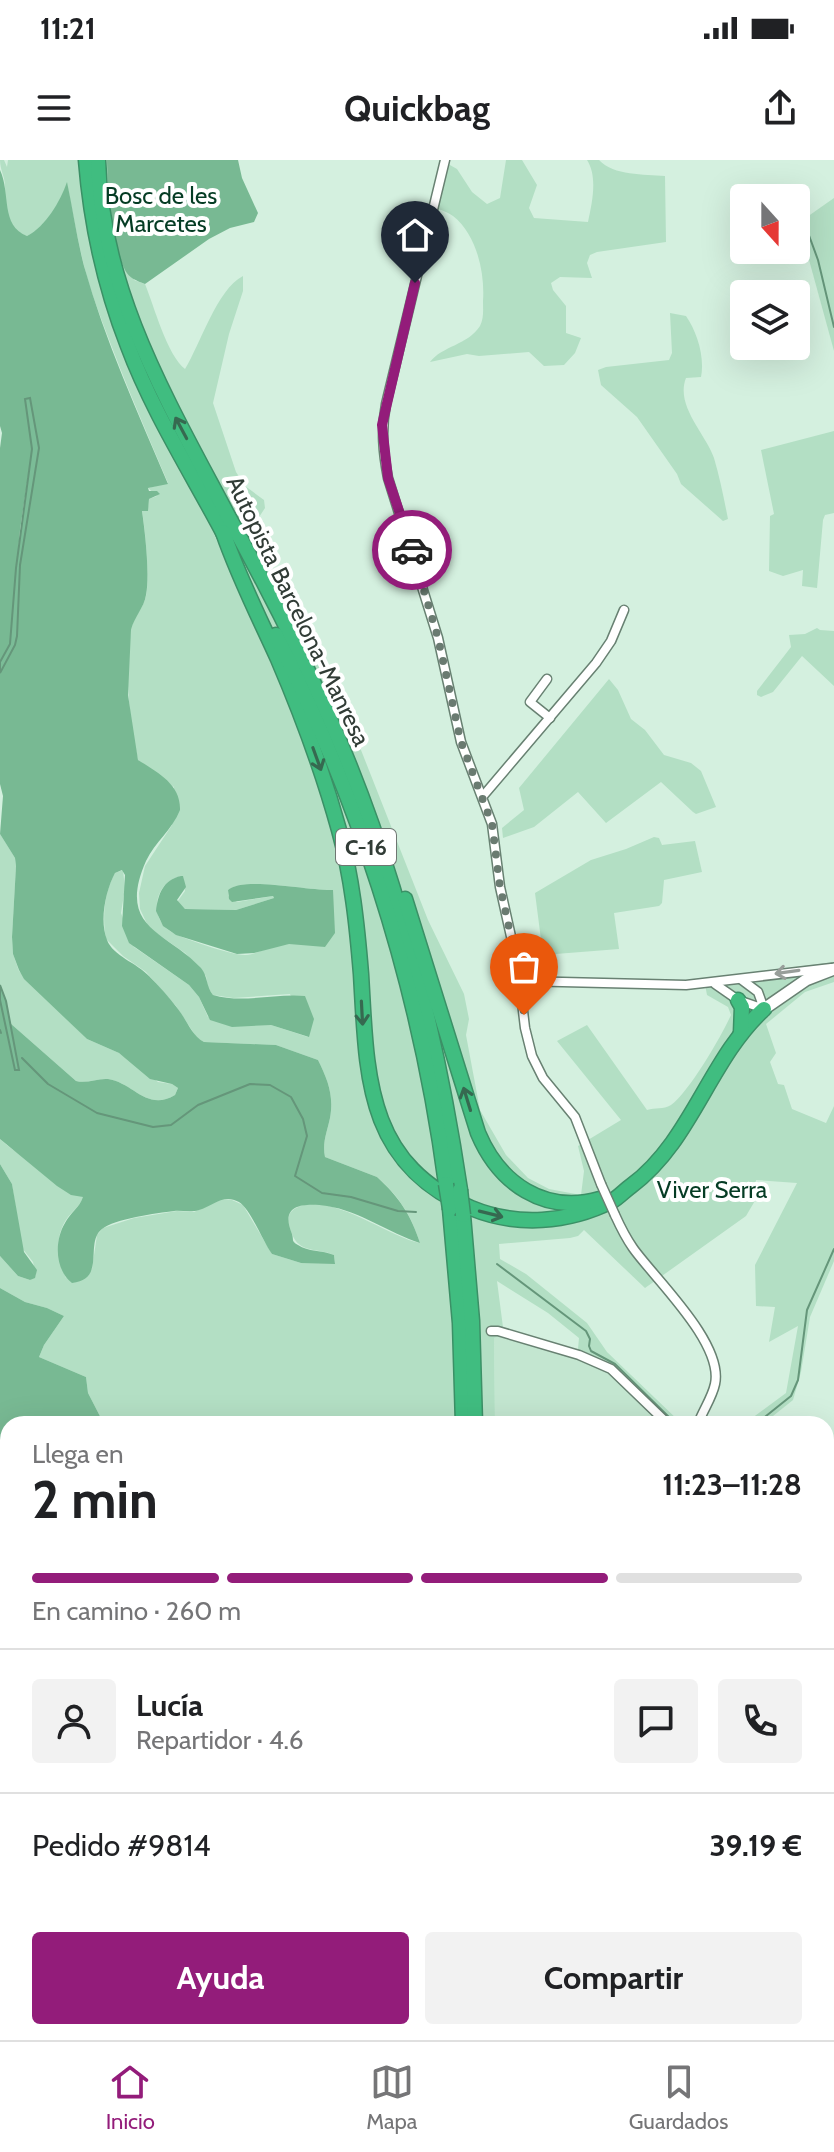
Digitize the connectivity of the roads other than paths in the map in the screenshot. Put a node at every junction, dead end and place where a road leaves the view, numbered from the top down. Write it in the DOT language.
graph roads {
  1 [pos="86,160"];
  2 [pos="98,160"];
  3 [pos="445,160"];
  4 [pos="223,532"];
  5 [pos="271,596"];
  6 [pos="624,610"];
  7 [pos="547,679"];
  8 [pos="550,718"];
  9 [pos="483,796"];
  10 [pos="834,968"];
  11 [pos="739,979"];
  12 [pos="521,981"];
  13 [pos="711,983"];
  14 [pos="738,1000"];
  15 [pos="764,1009"];
  16 [pos="741,1033"];
  17 [pos="453,1187"];
  18 [pos="626,1190"];
  19 [pos="456,1212"];
  20 [pos="491,1331"];
  21 [pos="463,1416"];
  22 [pos="475,1416"];
  23 [pos="660,1416"];
  24 [pos="701,1416"];
  1 -- 4 [label="highway, Autopista Barcelona-Manresa / C-16"];
  5 -- 2 [label="highway, Autopista Barcelona-Manresa / C-16, one-way"];
  3 -- 9 [label="street"];
  4 -- 17 [label="highway, Autopista Barcelona-Manresa / C-16"];
  4 -- 18 [label="highway, one-way"];
  5 -- 17 [label="highway, Autopista Barcelona-Manresa / C-16"];
  18 -- 5 [label="highway, one-way"];
  6 -- 8 [label="street"];
  7 -- 8 [label="street"];
  8 -- 9 [label="street"];
  9 -- 12 [label="street"];
  10 -- 11 [label="street, one-way"];
  10 -- 15 [label="street"];
  11 -- 13 [label="street"];
  11 -- 15 [label="street"];
  12 -- 13 [label="street"];
  12 -- 24 [label="street, bridge"];
  13 -- 14 [label="street"];
  14 -- 15 [label="street"];
  14 -- 16 [label="highway"];
  15 -- 16 [label="highway"];
  16 -- 18 [label="highway"];
  17 -- 19 [label="highway, Autopista Barcelona-Manresa / C-16, bridge"];
  19 -- 21 [label="highway, Autopista Barcelona-Manresa / C-16"];
  19 -- 22 [label="highway, Autopista Barcelona-Manresa / C-16"];
  20 -- 23 [label="street"];
}
